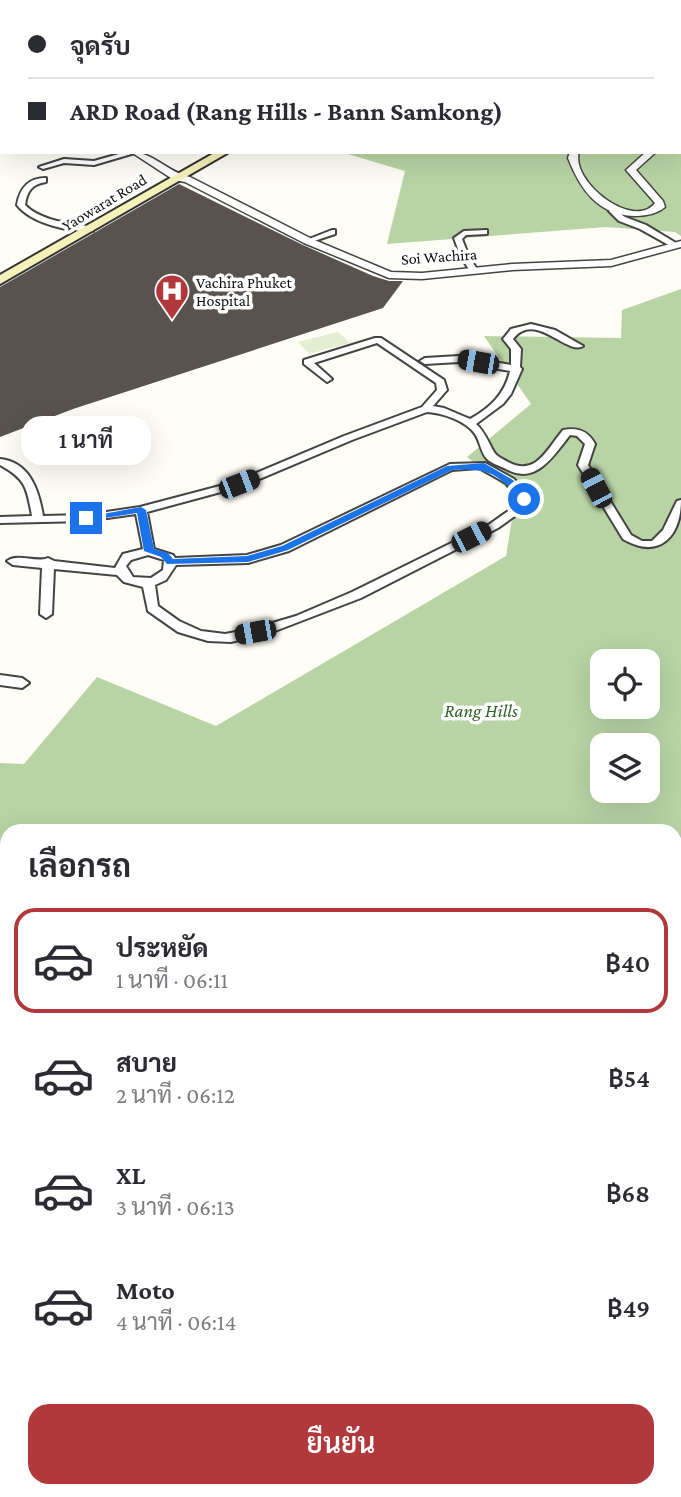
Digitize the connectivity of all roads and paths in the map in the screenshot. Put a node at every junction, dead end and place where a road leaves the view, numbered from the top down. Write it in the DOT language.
graph roads {
  1 [pos="128,154"];
  2 [pos="138,154"];
  3 [pos="221,154"];
  4 [pos="575,154"];
  5 [pos="649,154"];
  6 [pos="200,166"];
  7 [pos="43,167"];
  8 [pos="163,168"];
  9 [pos="177,178"];
  10 [pos="43,180"];
  11 [pos="613,211"];
  12 [pos="90,229"];
  13 [pos="332,232"];
  14 [pos="484,232"];
  15 [pos="308,241"];
  16 [pos="679,245"];
  17 [pos="473,269"];
  18 [pos="0,280"];
  19 [pos="578,346"];
  20 [pos="425,361"];
  21 [pos="517,369"];
  22 [pos="327,379"];
  23 [pos="426,409"];
  24 [pos="470,423"];
  25 [pos="2,462"];
  26 [pos="681,503"];
  27 [pos="141,510"];
  28 [pos="38,519"];
  29 [pos="0,520"];
  30 [pos="149,551"];
  31 [pos="13,561"];
  32 [pos="48,562"];
  33 [pos="171,562"];
  34 [pos="120,572"];
  35 [pos="149,582"];
  36 [pos="46,614"];
  37 [pos="0,680"];
  38 [pos="22,683"];
  1 -- 7 [label="street"];
  2 -- 8 [label="street, Soi Wachira"];
  3 -- 6 [label="main road, Yaowarat Road"];
  4 -- 11 [label="street"];
  5 -- 11 [label="street"];
  6 -- 8 [label="main road"];
  6 -- 9 [label="main road, Yaowarat Road"];
  8 -- 9 [label="street, Soi Wachira"];
  9 -- 12 [label="main road, Yaowarat Road"];
  9 -- 15 [label="street, Soi Wachira"];
  10 -- 12 [label="street"];
  11 -- 16 [label="street"];
  12 -- 18 [label="main road, Yaowarat Road"];
  13 -- 15 [label="street"];
  14 -- 17 [label="street"];
  15 -- 17 [label="street, Soi Wachira"];
  16 -- 17 [label="street, Soi Wachira"];
  19 -- 21 [label="street"];
  20 -- 21 [label="street"];
  21 -- 24 [label="street"];
  22 -- 23 [label="street"];
  23 -- 24 [label="street"];
  23 -- 27 [label="street"];
  24 -- 26 [label="street"];
  25 -- 28 [label="street"];
  27 -- 28 [label="street"];
  27 -- 30 [label="street"];
  28 -- 29 [label="street"];
  30 -- 33 [label="street"];
  30 -- 34 [label="street"];
  31 -- 32 [label="street"];
  32 -- 34 [label="street"];
  32 -- 36 [label="street"];
  33 -- 35 [label="street"];
  33 -- 35 [label="street"];
  34 -- 35 [label="street"];
  37 -- 38 [label="street"];
}
